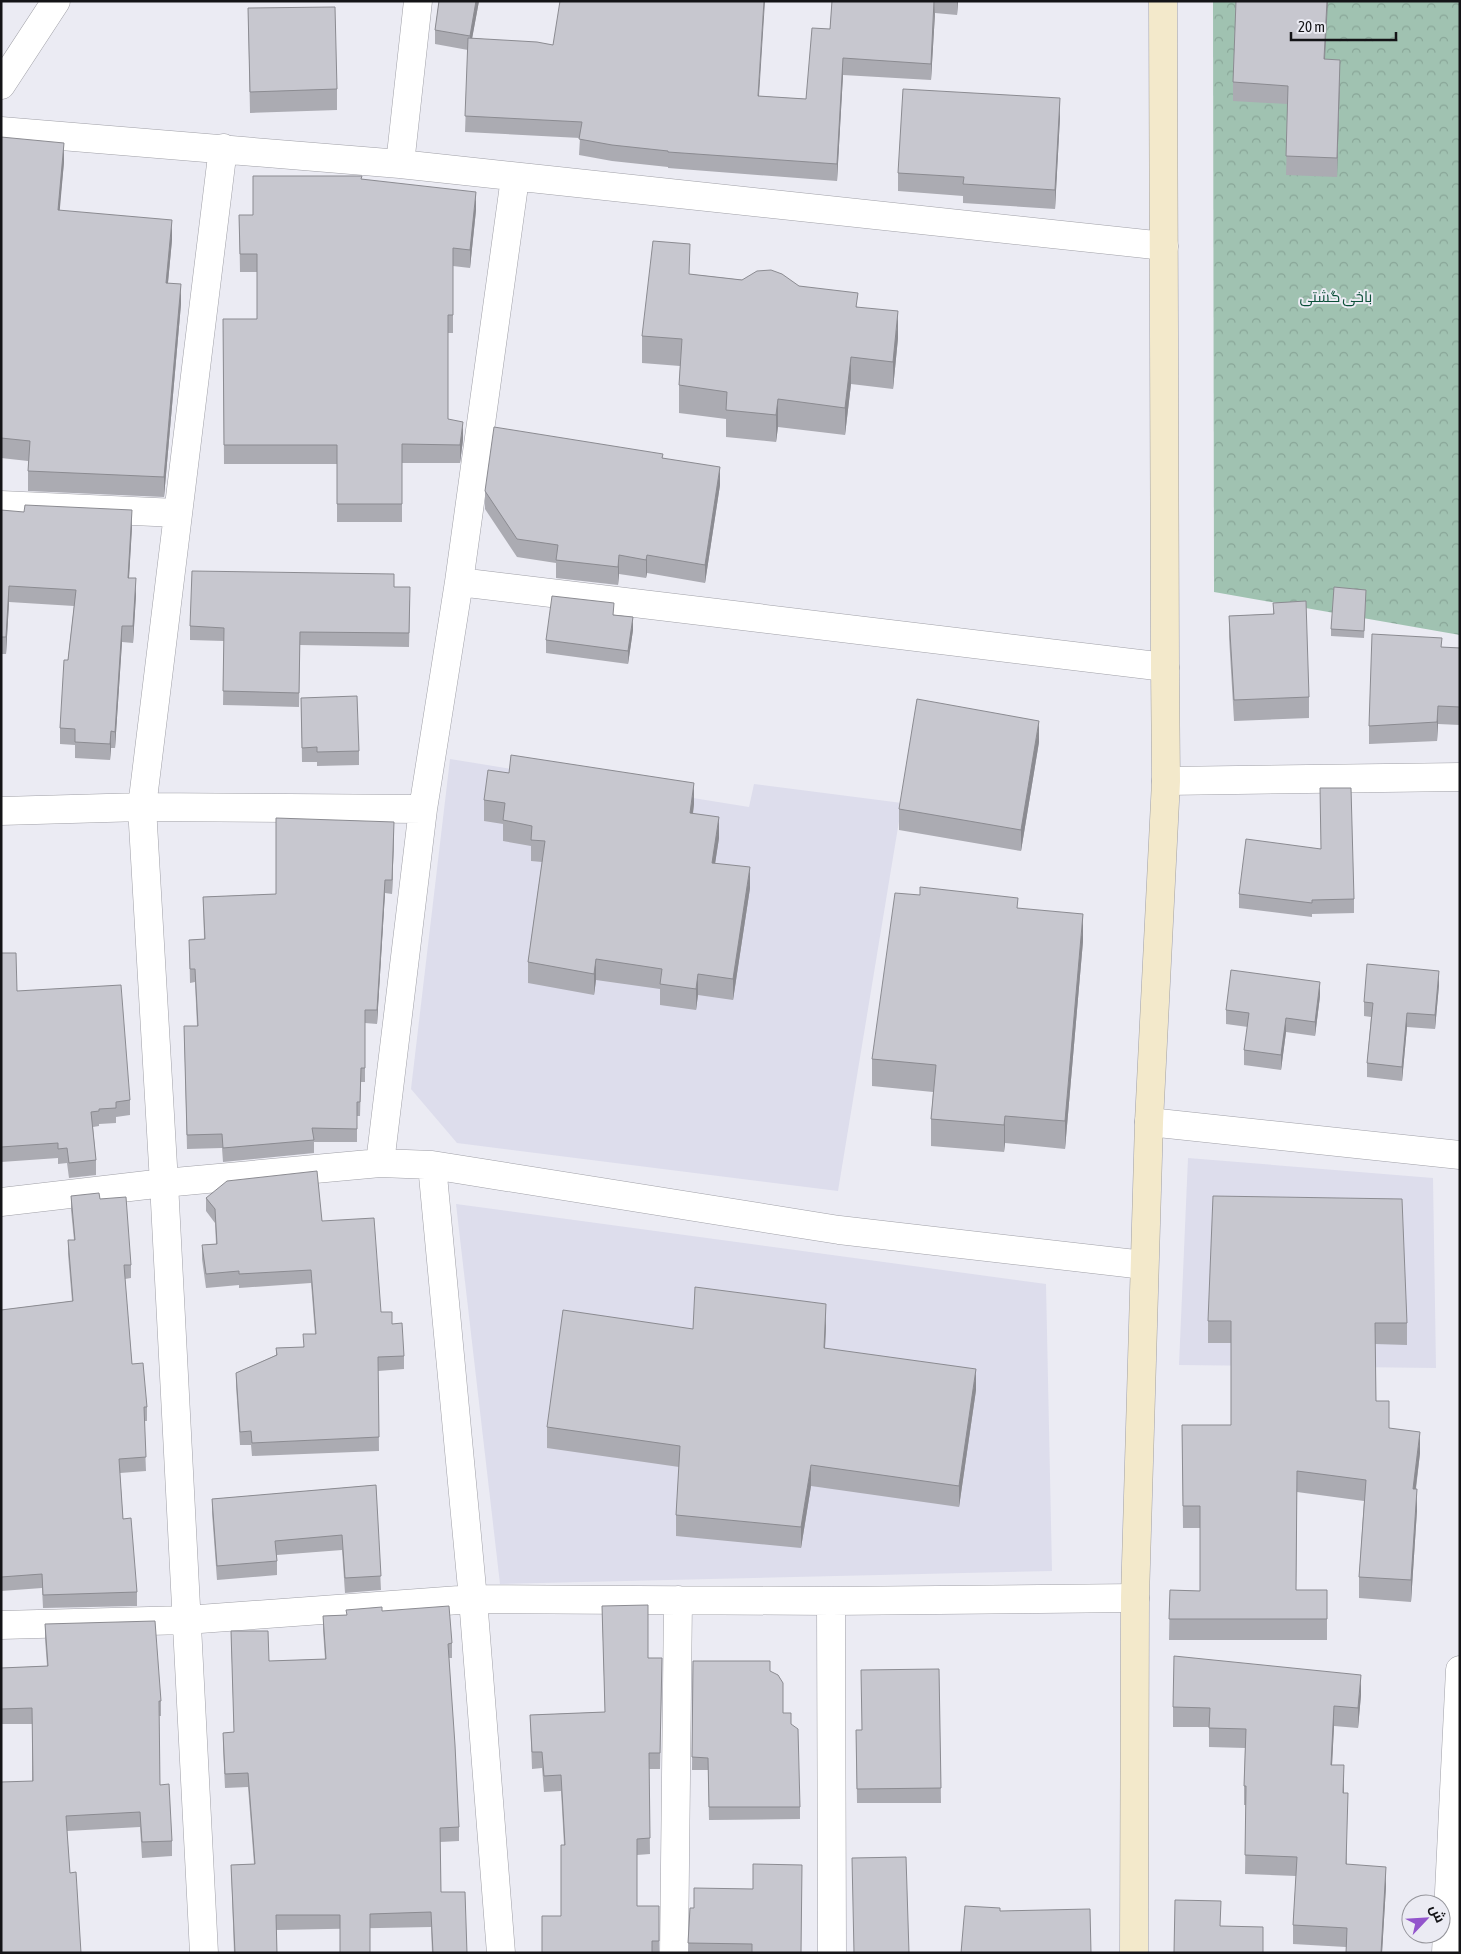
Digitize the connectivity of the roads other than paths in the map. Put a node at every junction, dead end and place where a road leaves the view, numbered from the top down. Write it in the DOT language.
graph roads {
  1 [pos="56,1"];
  2 [pos="418,1"];
  3 [pos="1163,1"];
  4 [pos="1,85"];
  5 [pos="1,131"];
  6 [pos="223,148"];
  7 [pos="400,164"];
  8 [pos="515,178"];
  9 [pos="1164,246"];
  10 [pos="1,505"];
  11 [pos="177,514"];
  12 [pos="459,582"];
  13 [pos="1165,667"];
  14 [pos="1460,777"];
  15 [pos="1166,782"];
  16 [pos="142,807"];
  17 [pos="423,809"];
  18 [pos="1,811"];
  19 [pos="1149,1122"];
  20 [pos="1460,1155"];
  21 [pos="380,1163"];
  22 [pos="432,1165"];
  23 [pos="164,1182"];
  24 [pos="1,1202"];
  25 [pos="1144,1265"];
  26 [pos="1134,1598"];
  27 [pos="473,1599"];
  28 [pos="678,1600"];
  29 [pos="830,1601"];
  30 [pos="186,1620"];
  31 [pos="1,1625"];
  32 [pos="1460,1670"];
  33 [pos="204,1953"];
  34 [pos="501,1953"];
  35 [pos="674,1953"];
  36 [pos="832,1953"];
  37 [pos="1134,1953"];
  38 [pos="1446,1953"];
  1 -- 4 [label="street"];
  2 -- 7 [label="street"];
  3 -- 9 [label="main road"];
  5 -- 6 [label="street"];
  6 -- 7 [label="street"];
  6 -- 11 [label="street"];
  7 -- 8 [label="street"];
  8 -- 9 [label="street"];
  8 -- 12 [label="street"];
  9 -- 13 [label="main road"];
  10 -- 11 [label="street"];
  11 -- 16 [label="street"];
  12 -- 13 [label="street"];
  12 -- 17 [label="street"];
  13 -- 15 [label="main road"];
  14 -- 15 [label="street"];
  15 -- 19 [label="main road"];
  16 -- 17 [label="street"];
  16 -- 18 [label="street"];
  16 -- 23 [label="street"];
  17 -- 21 [label="street"];
  19 -- 20 [label="street"];
  19 -- 25 [label="main road"];
  21 -- 22 [label="street"];
  21 -- 23 [label="street"];
  22 -- 25 [label="street"];
  22 -- 27 [label="street"];
  23 -- 24 [label="street"];
  23 -- 30 [label="street"];
  25 -- 26 [label="main road"];
  26 -- 29 [label="street"];
  26 -- 37 [label="main road"];
  27 -- 28 [label="street"];
  27 -- 30 [label="street"];
  27 -- 34 [label="street"];
  28 -- 29 [label="street"];
  28 -- 35 [label="street"];
  29 -- 36 [label="street"];
  30 -- 31 [label="street"];
  30 -- 33 [label="street"];
  32 -- 38 [label="street"];
}
